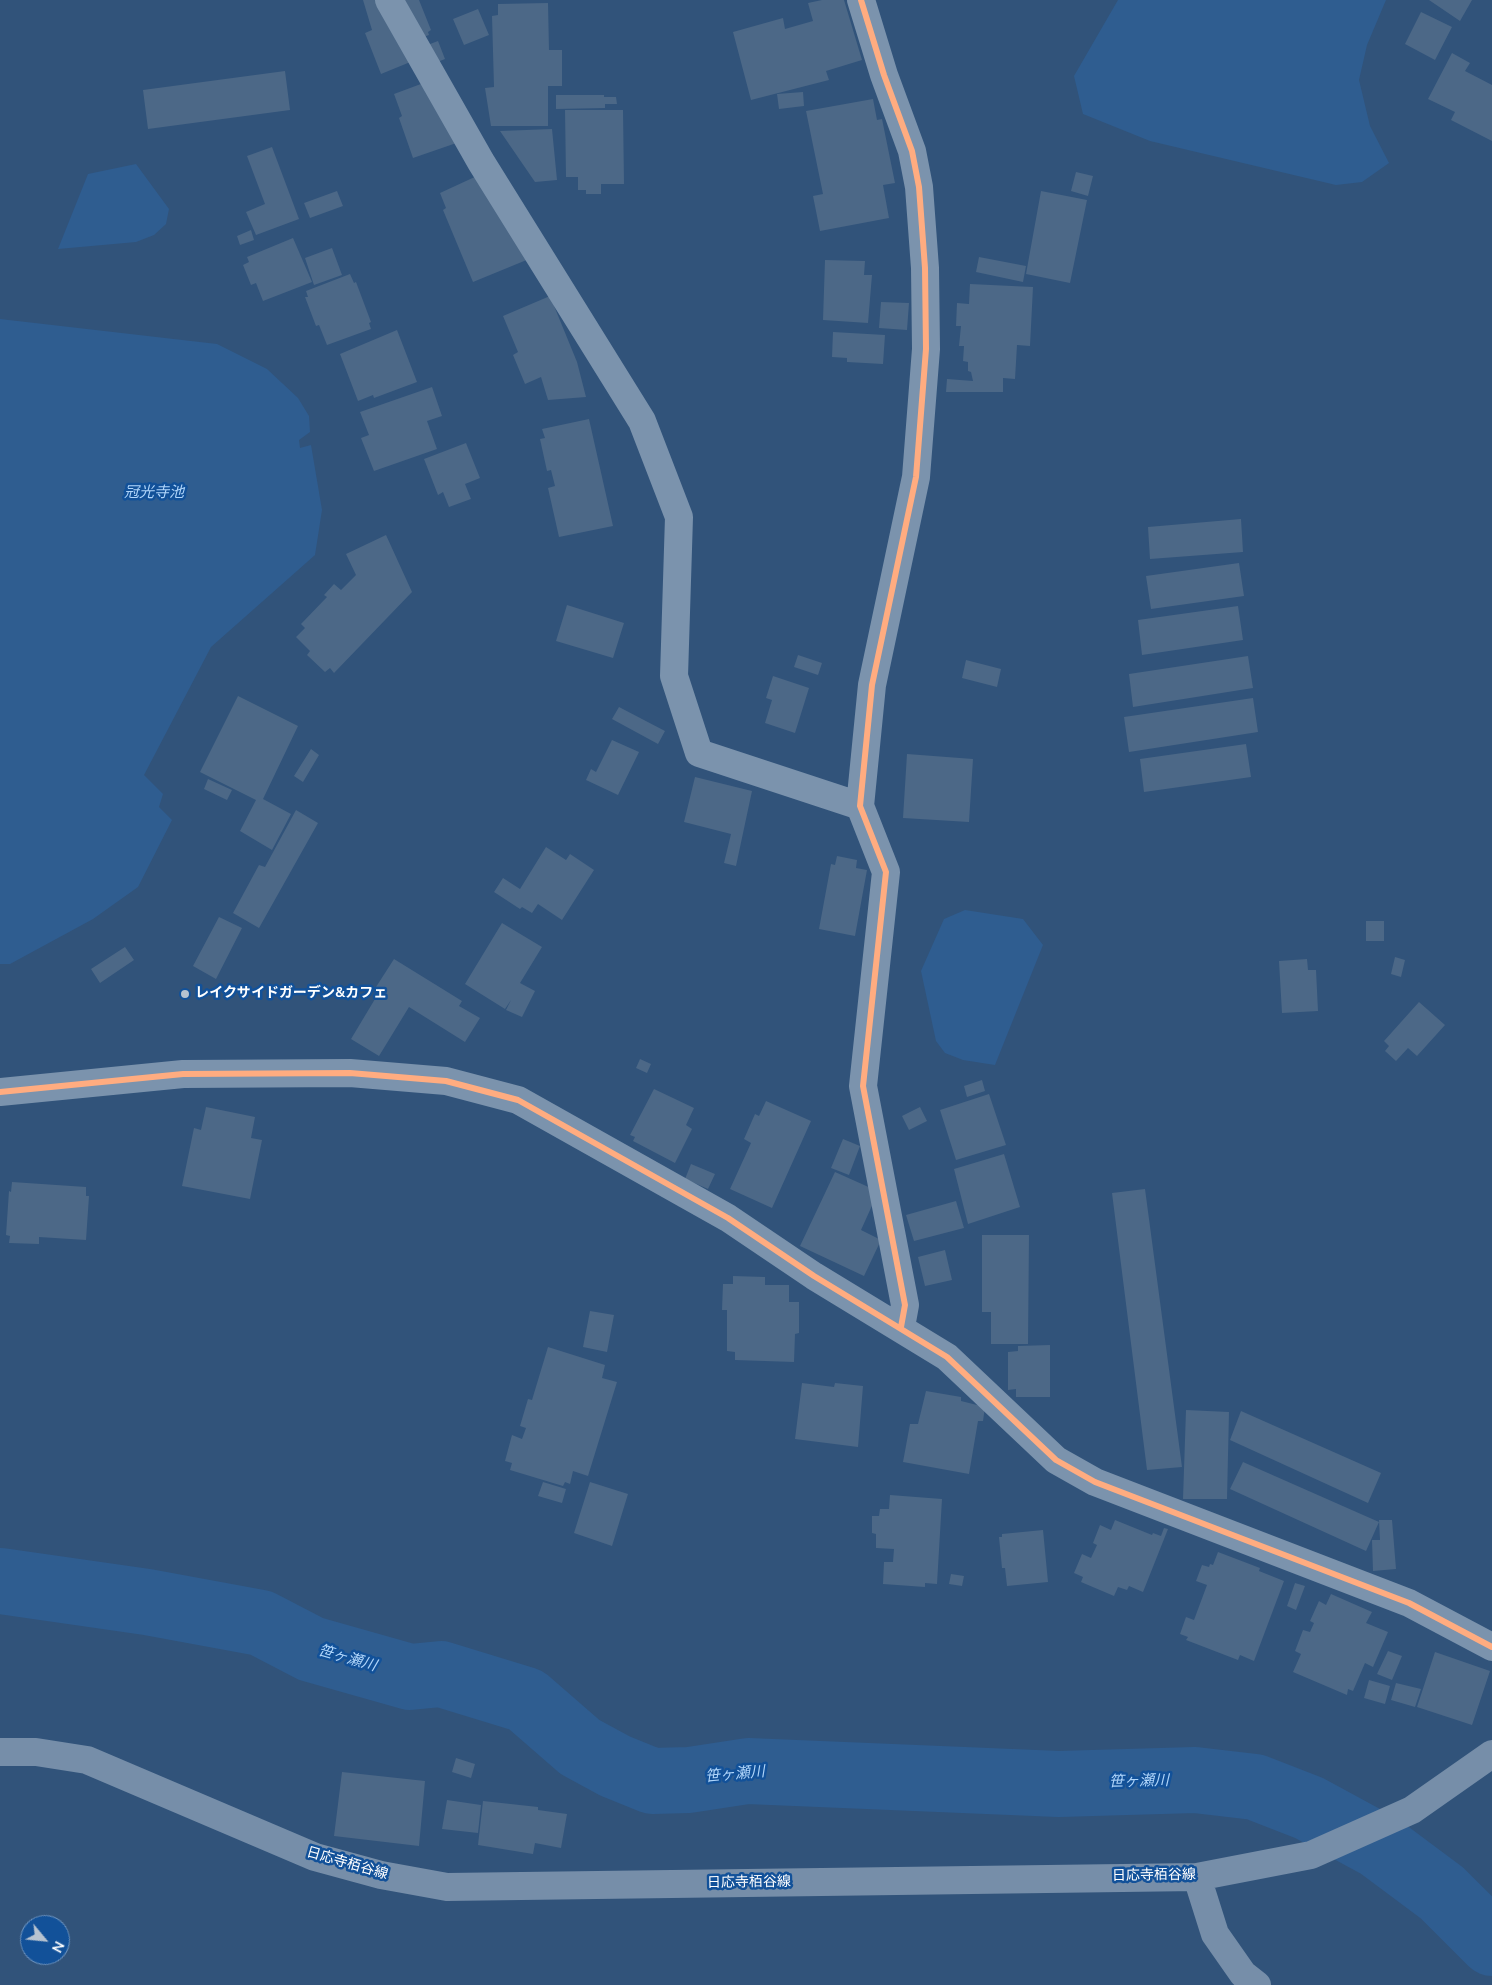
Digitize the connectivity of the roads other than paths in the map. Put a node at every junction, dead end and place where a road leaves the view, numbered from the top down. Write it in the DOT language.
graph roads {
  1 [pos="389,0"];
  2 [pos="861,0"];
  3 [pos="860,806"];
  4 [pos="0,1092"];
  5 [pos="901,1327"];
  6 [pos="1492,1647"];
  7 [pos="0,1752"];
  8 [pos="1492,1754"];
  9 [pos="1197,1877"];
  10 [pos="1257,1985"];
  1 -- 3 [label="street"];
  2 -- 3 [label="street"];
  3 -- 5 [label="street"];
  4 -- 5 [label="street"];
  5 -- 6 [label="street"];
  7 -- 9 [label="main road, 日応寺栢谷線"];
  8 -- 9 [label="main road, 日応寺栢谷線"];
  9 -- 10 [label="main road"];
}
